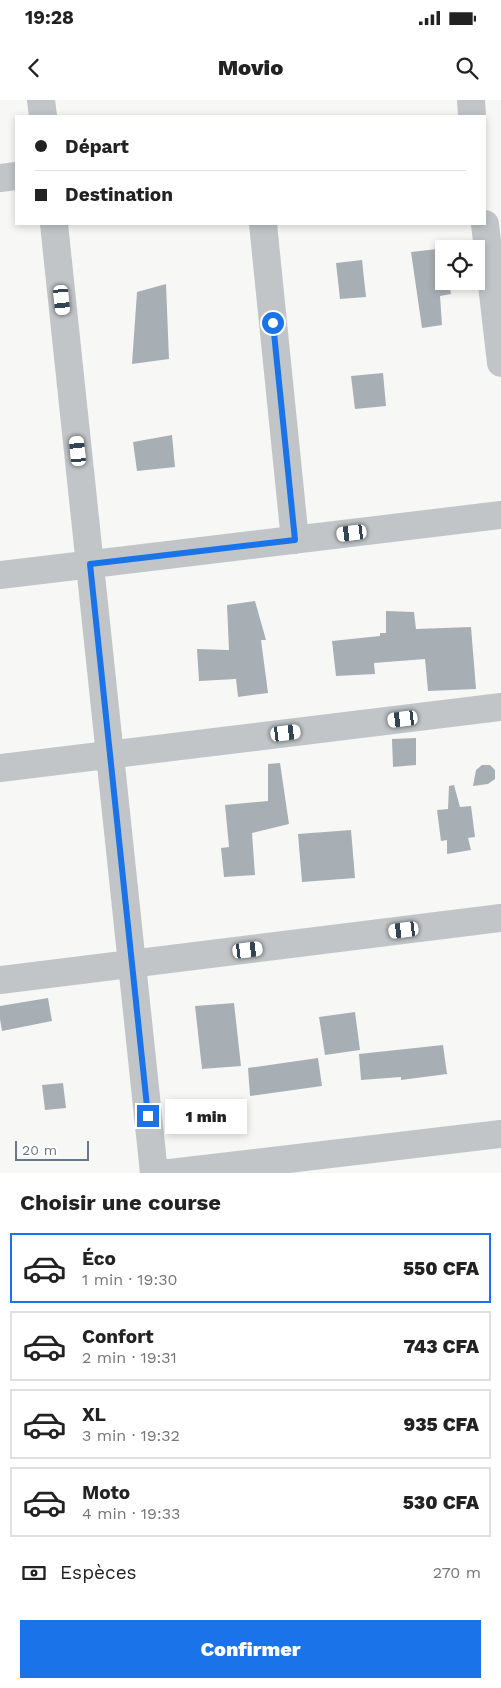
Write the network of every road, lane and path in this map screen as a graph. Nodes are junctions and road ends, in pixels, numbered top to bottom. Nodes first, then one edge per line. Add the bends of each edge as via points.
1 (41, 100) edge
2 (471, 100) edge
3 (43, 115) edge
4 (472, 115) edge
5 (15, 176) edge
6 (0, 178) edge
7 (54, 225) edge
8 (263, 225) edge
9 (490, 225) edge
10 (501, 363) edge
11 (501, 515) edge
12 (295, 540) junction
13 (90, 564) junction
14 (0, 575) edge
15 (501, 707) edge
16 (110, 754) junction
17 (0, 768) edge
18 (501, 918) edge
19 (132, 964) junction
20 (0, 980) edge
21 (501, 1134) edge
22 (154, 1173) edge
23 (170, 1173) edge

1 - 3 street
2 - 4 street
5 - 6 street
7 - 13 street
8 - 12 street
9 - 10 street
11 - 12 street
12 - 13 street
13 - 14 street
13 - 16 street
15 - 16 street
16 - 17 street
16 - 19 street
18 - 19 street
19 - 20 street
19 - 22 street
21 - 23 street

